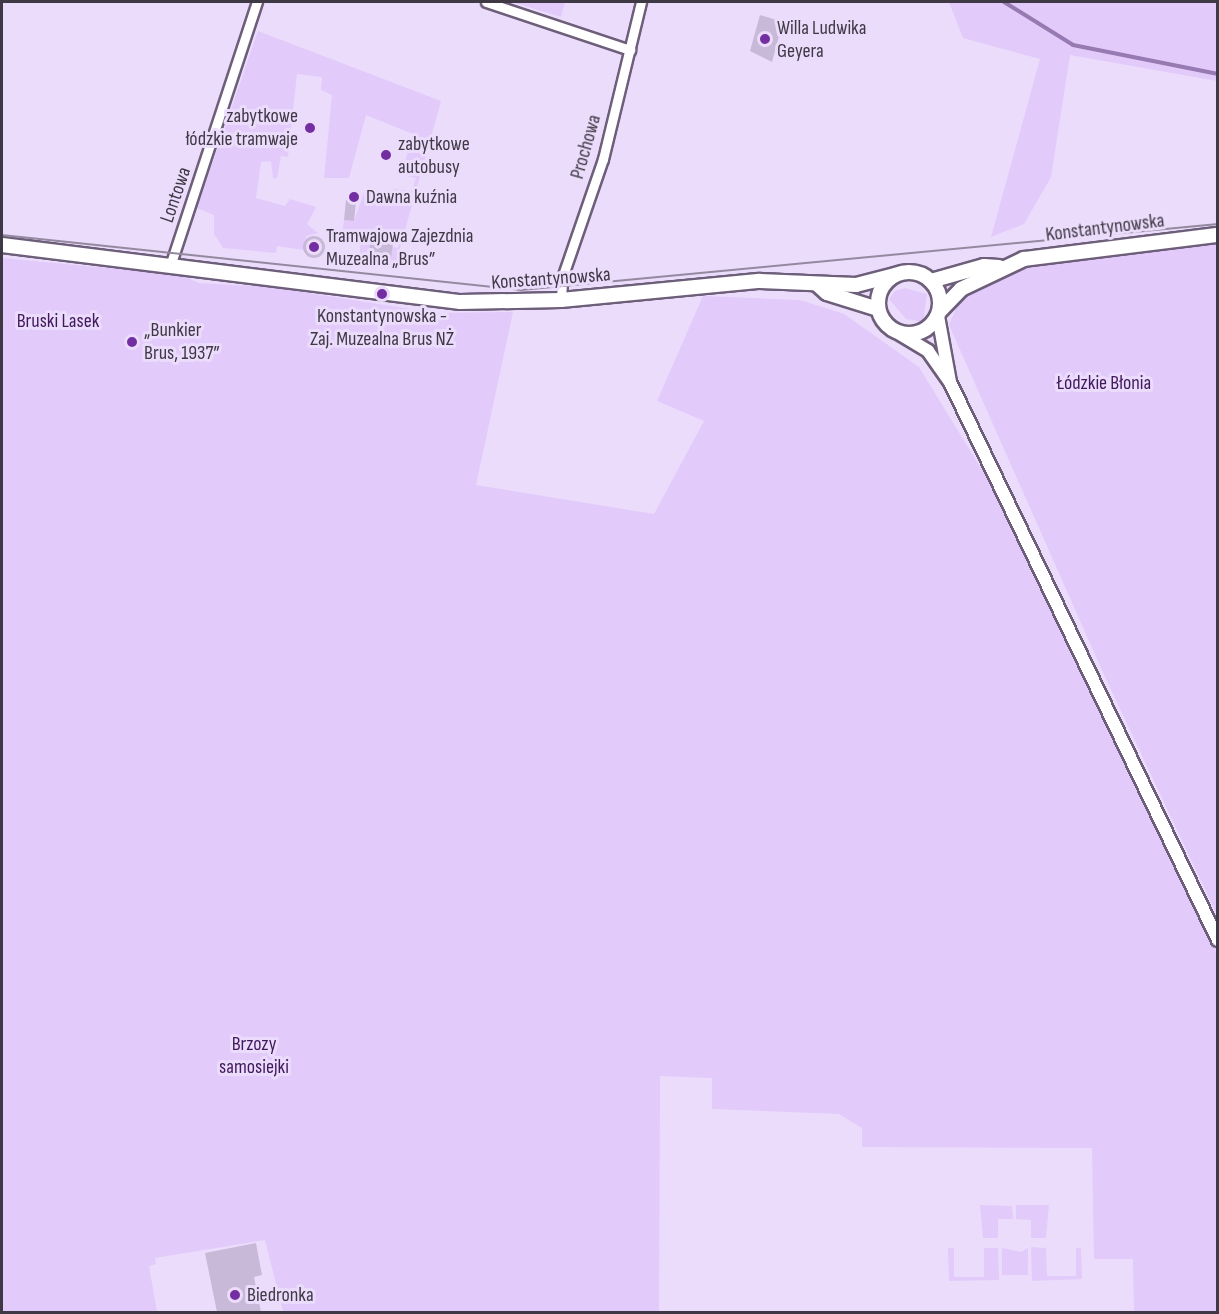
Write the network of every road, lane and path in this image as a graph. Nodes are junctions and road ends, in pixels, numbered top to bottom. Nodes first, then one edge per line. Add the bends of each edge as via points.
1 (257, 2) edge
2 (486, 2) edge
3 (641, 2) edge
4 (630, 51) junction
5 (1218, 236) edge
6 (2, 245) edge
7 (171, 264) junction
8 (999, 267) junction
9 (896, 275) junction
10 (931, 281) junction
11 (818, 285) junction
12 (561, 300) junction
13 (878, 309) junction
14 (939, 313) junction
15 (900, 334) junction
16 (950, 382) junction
17 (1218, 940) edge

1 - 7 street, Lontowa
2 - 4 street
3 - 4 street, Prochowa
4 - 12 street, Prochowa via 603,159 562,278
5 - 8 main road, Konstantynowska via 1059,252
6 - 7 main road, Konstantynowska
7 - 12 main road, Konstantynowska via 437,301
8 - 10 main road, Konstantynowska via 984,266
8 - 14 main road, Konstantynowska via 955,293
9 - 10 main road via 917,273
9 - 11 main road, Konstantynowska via 866,284
9 - 13 main road via 880,290
10 - 14 main road via 939,295
11 - 12 main road, Konstantynowska via 741,282
11 - 13 main road, Konstantynowska via 827,293
13 - 15 main road via 888,327
14 - 15 main road via 924,331
14 - 16 street
15 - 16 street via 928,351
16 - 17 street

